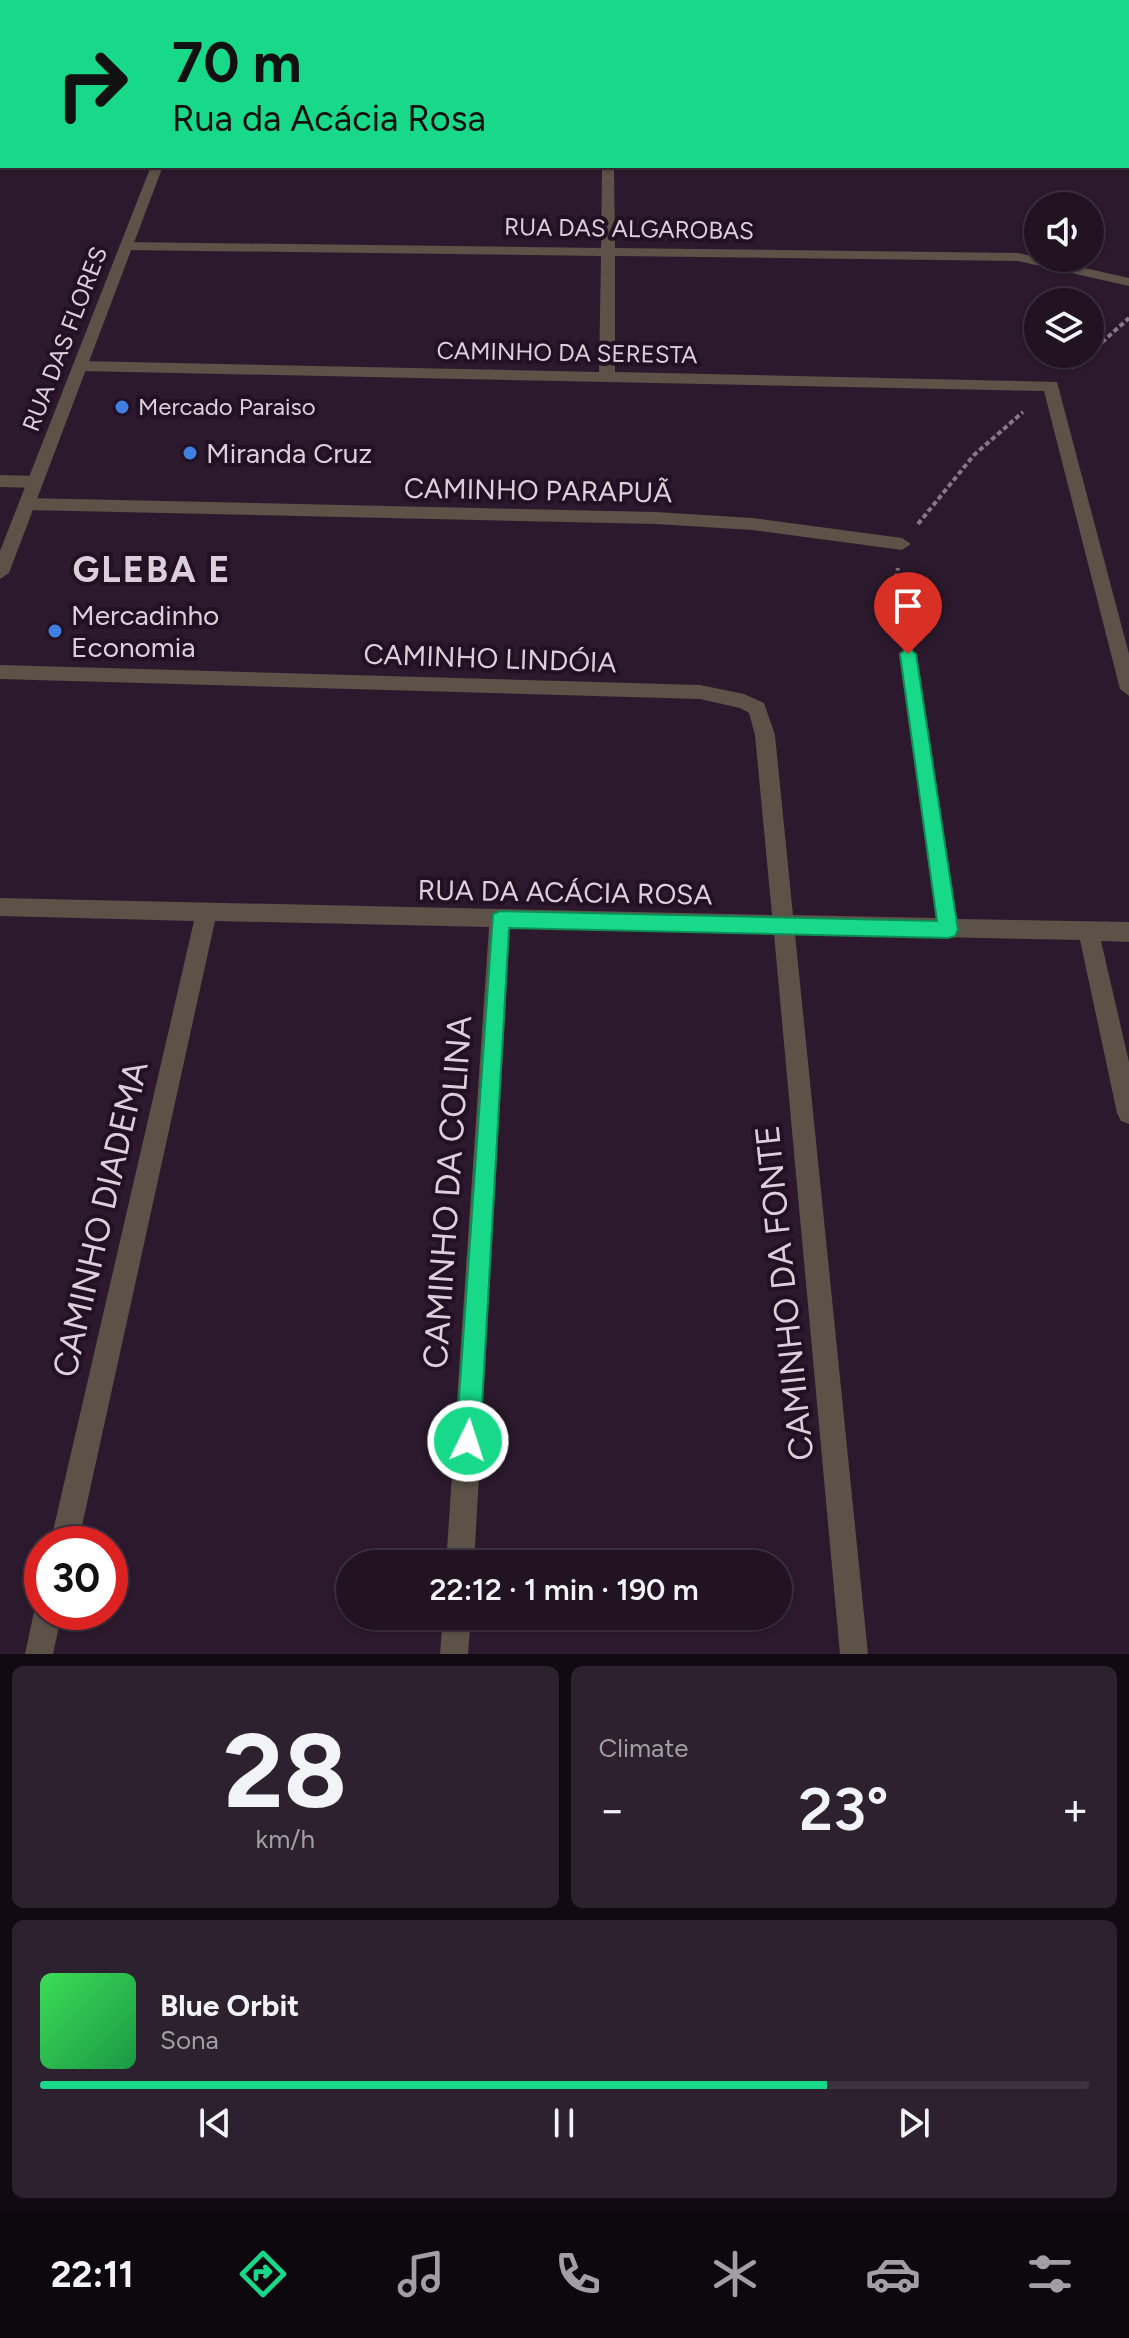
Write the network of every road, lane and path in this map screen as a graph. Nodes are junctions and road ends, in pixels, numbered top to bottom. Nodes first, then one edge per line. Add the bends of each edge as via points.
1 (156, 168) edge
2 (608, 168) edge
3 (126, 246) junction
4 (608, 250) junction
5 (1129, 282) edge
6 (1129, 318) edge
7 (1104, 340) edge
8 (80, 366) junction
9 (1072, 368) edge
10 (607, 377) junction
11 (1052, 386) junction
12 (0, 481) edge
13 (35, 482) junction
14 (26, 504) junction
15 (902, 544) junction
16 (0, 573) edge
17 (908, 654) joint
18 (0, 672) edge
19 (1129, 689) edge
20 (0, 907) edge
21 (207, 910) junction
22 (500, 920) junction
23 (781, 925) junction
24 (948, 930) junction
25 (1129, 932) edge
26 (1089, 933) junction
27 (1129, 1113) edge
28 (68, 1526) edge
29 (461, 1550) edge
30 (44, 1630) edge
31 (456, 1630) edge
32 (39, 1654) edge
33 (454, 1654) edge
34 (854, 1654) edge

1 - 3 street, RUA DAS FLORES
2 - 4 street
3 - 4 street, RUA DAS ALGAROBAS
3 - 8 street, RUA DAS FLORES
4 - 5 street, RUA DAS ALGAROBAS via 1018,257
4 - 10 street
6 - 7 path
8 - 10 street, CAMINHO DA SERESTA
8 - 13 street, RUA DAS FLORES
9 - 11 path
10 - 11 street, CAMINHO DA SERESTA
11 - 15 path via 974,455
11 - 19 street
12 - 13 street
13 - 14 street, RUA DAS FLORES
14 - 15 street, CAMINHO PARAPUÃ via 656,518 794,528
14 - 16 street, RUA DAS FLORES
15 - 17 path via 889,616
17 - 24 street
18 - 23 street, CAMINHO LINDÓIA via 700,692 744,701 757,708 765,735
20 - 21 street, RUA DA ACÁCIA ROSA
21 - 22 street, RUA DA ACÁCIA ROSA
21 - 28 street, CAMINHO DIADEMA
22 - 23 street, RUA DA ACÁCIA ROSA
22 - 29 street, CAMINHO DA COLINA
23 - 24 street, RUA DA ACÁCIA ROSA
23 - 34 street, CAMINHO DA FONTE
24 - 26 street, RUA DA ACÁCIA ROSA
25 - 26 street, RUA DA ACÁCIA ROSA
26 - 27 street
30 - 32 street
31 - 33 street

